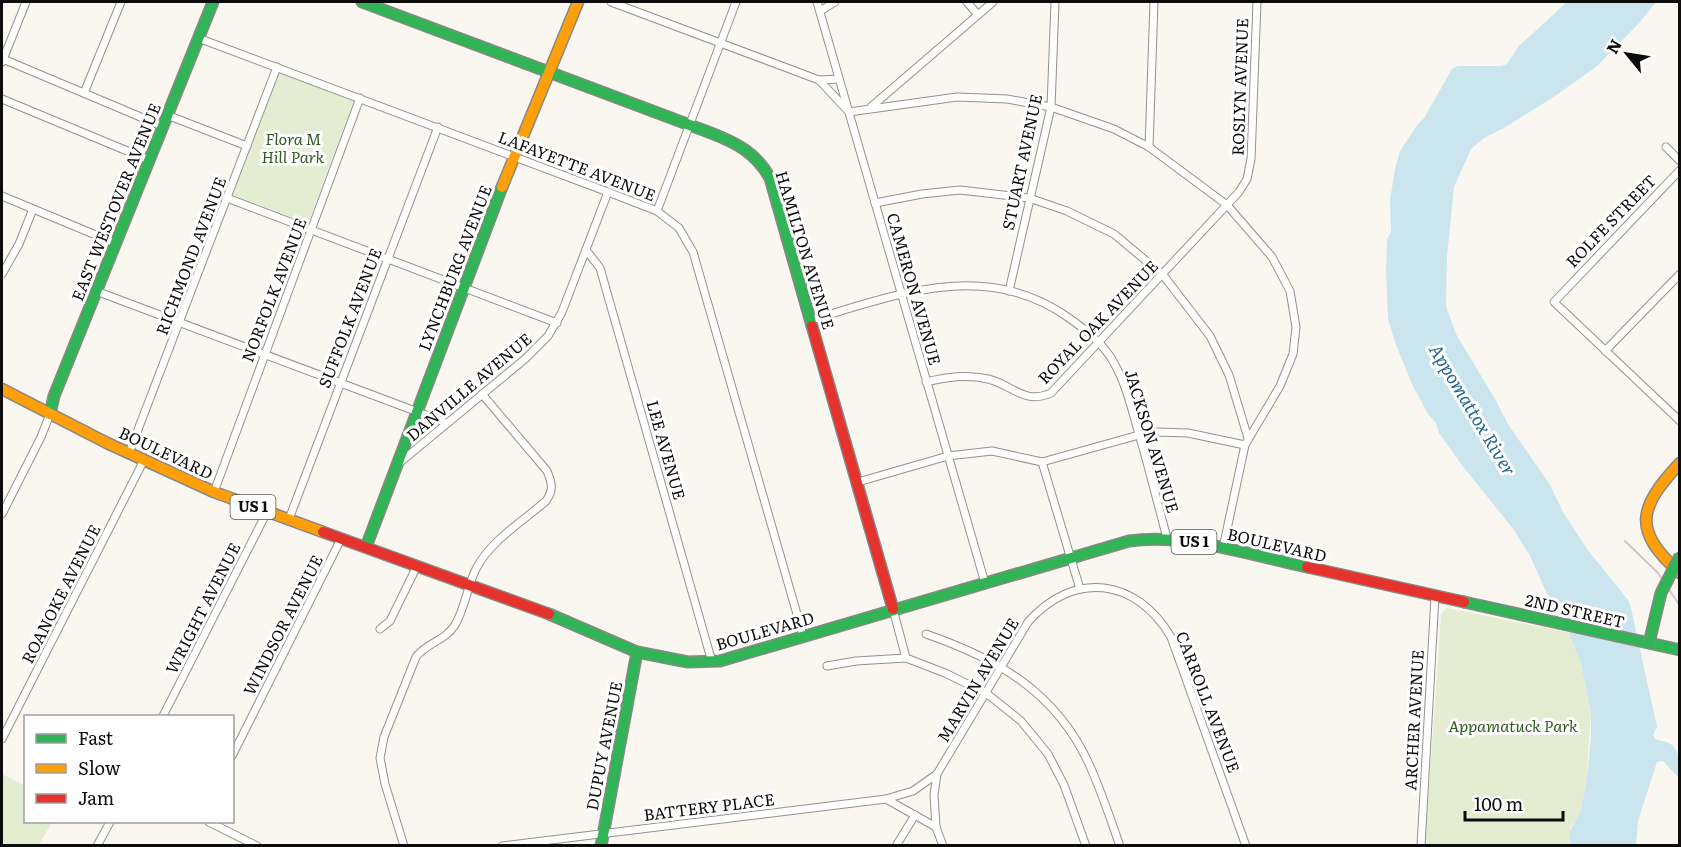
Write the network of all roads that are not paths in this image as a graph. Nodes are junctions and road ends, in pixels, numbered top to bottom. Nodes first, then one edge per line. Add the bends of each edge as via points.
1 (26, 2) edge
2 (121, 2) edge
3 (213, 2) edge
4 (362, 2) edge
5 (578, 2) edge
6 (611, 2) edge
7 (736, 2) edge
8 (817, 2) edge
9 (835, 2) edge
10 (967, 2) edge
11 (993, 2) edge
12 (1055, 2) edge
13 (1154, 2) edge
14 (1257, 2) edge
15 (820, 11) junction
16 (978, 15) junction
17 (198, 38) junction
18 (721, 42) junction
19 (2, 60) edge
20 (277, 67) junction
21 (548, 71) junction
22 (839, 79) junction
23 (819, 80) junction
24 (84, 93) junction
25 (360, 98) junction
26 (2, 99) edge
27 (871, 107) junction
28 (1051, 107) junction
29 (849, 112) junction
30 (167, 115) junction
31 (690, 125) junction
32 (162, 126) junction
33 (438, 127) junction
34 (247, 146) junction
35 (1149, 147) junction
36 (1666, 147) dead end
37 (514, 155) junction
38 (148, 160) junction
39 (1680, 161) edge
40 (1680, 170) edge
41 (1249, 173) joint
42 (608, 192) junction
43 (2, 196) edge
44 (227, 198) junction
45 (1029, 198) junction
46 (875, 203) junction
47 (1227, 205) junction
48 (33, 209) junction
49 (657, 211) junction
50 (311, 230) junction
51 (116, 243) junction
52 (586, 250) junction
53 (387, 259) junction
54 (2, 274) edge
55 (1163, 274) junction
56 (1680, 274) edge
57 (464, 288) junction
58 (96, 291) junction
59 (1009, 291) junction
60 (901, 294) junction
61 (811, 320) junction
62 (180, 323) junction
63 (557, 323) junction
64 (1100, 343) junction
65 (1605, 351) junction
66 (264, 355) junction
67 (926, 382) junction
68 (340, 383) junction
69 (2, 389) edge
70 (482, 394) junction
71 (417, 412) junction
72 (50, 414) junction
73 (1680, 421) edge
74 (447, 423) junction
75 (1139, 435) junction
76 (1246, 441) junction
77 (129, 453) junction
78 (948, 456) junction
79 (144, 460) junction
80 (1042, 462) junction
81 (1678, 465) edge
82 (396, 466) junction
83 (858, 482) junction
84 (214, 492) junction
85 (267, 512) junction
86 (2, 514) edge
87 (289, 519) junction
88 (342, 538) junction
89 (1167, 538) junction
90 (366, 548) junction
91 (1223, 548) junction
92 (1680, 556) edge
93 (1070, 557) junction
94 (417, 566) junction
95 (1680, 573) edge
96 (985, 583) junction
97 (470, 585) junction
98 (1080, 589) junction
99 (1435, 596) junction
100 (1463, 602) joint
101 (893, 609) junction
102 (380, 629) dead end
103 (926, 634) dead end
104 (803, 635) junction
105 (1649, 643) junction
106 (1680, 650) edge
107 (638, 652) junction
108 (906, 658) junction
109 (712, 662) junction
110 (827, 666) dead end
111 (1002, 666) junction
112 (986, 693) junction
113 (164, 715) edge
114 (2, 739) edge
115 (234, 752) edge
116 (937, 774) junction
117 (886, 799) junction
118 (915, 815) junction
119 (109, 823) edge
120 (211, 823) edge
121 (936, 827) junction
122 (603, 833) junction
123 (248, 843) edge
124 (97, 846) edge
125 (257, 846) edge
126 (404, 846) edge
127 (502, 846) edge
128 (601, 846) edge
129 (896, 846) edge
130 (943, 846) edge
131 (1086, 846) edge
132 (1120, 846) edge
133 (1246, 846) edge
134 (1421, 846) edge

1 - 19 street
2 - 24 street
3 - 17 main road, EAST WESTOVER AVENUE
4 - 21 main road, HAMILTON AVENUE
5 - 21 main road, LYNCHBURG AVENUE
6 - 18 street
7 - 18 street
8 - 15 street, CAMERON AVENUE
9 - 15 street
10 - 16 street
11 - 16 street
12 - 28 street, STUART AVENUE
13 - 35 street
14 - 41 street, ROSLYN AVENUE
15 - 22 street, CAMERON AVENUE
16 - 27 street
17 - 20 street, LAFAYETTE AVENUE
17 - 30 main road, EAST WESTOVER AVENUE
18 - 23 street
18 - 31 street
19 - 24 street
20 - 25 street, LAFAYETTE AVENUE
20 - 34 street, RICHMOND AVENUE
21 - 31 main road, HAMILTON AVENUE
21 - 37 main road, LYNCHBURG AVENUE
22 - 23 street
22 - 29 street, CAMERON AVENUE
23 - 29 street
24 - 32 street
25 - 33 street, LAFAYETTE AVENUE
25 - 50 street, NORFOLK AVENUE
26 - 38 street
27 - 28 street via 957,97 1007,99
27 - 29 street
28 - 35 street via 1114,129
28 - 45 street, STUART AVENUE
29 - 46 street, CAMERON AVENUE
30 - 32 main road, EAST WESTOVER AVENUE
30 - 34 street
31 - 49 street
31 - 61 main road, HAMILTON AVENUE via 742,146 765,168
32 - 38 main road, EAST WESTOVER AVENUE
33 - 37 street, LAFAYETTE AVENUE
33 - 53 street, SUFFOLK AVENUE
34 - 44 street, RICHMOND AVENUE
35 - 47 street
36 - 39 street
37 - 42 street, LAFAYETTE AVENUE
37 - 57 main road, LYNCHBURG AVENUE
38 - 51 main road, EAST WESTOVER AVENUE
40 - 65 street, ROLFE STREET via 1555,299 1555,304
41 - 47 street, ROYAL OAK AVENUE
42 - 49 street, LAFAYETTE AVENUE
42 - 52 street, DANVILLE AVENUE
43 - 48 street
44 - 50 street
44 - 62 street, RICHMOND AVENUE
45 - 46 street via 960,190
45 - 55 street via 1068,211 1114,234
45 - 59 street, STUART AVENUE
46 - 60 street, CAMERON AVENUE
47 - 55 street, ROYAL OAK AVENUE
47 - 76 street via 1272,257 1290,291 1296,327 1293,354 1280,386
48 - 51 street
48 - 54 street
49 - 104 street, LAFAYETTE AVENUE via 679,228 693,252
50 - 53 street
50 - 66 street, NORFOLK AVENUE
51 - 58 main road, EAST WESTOVER AVENUE
52 - 63 street, DANVILLE AVENUE
52 - 109 street, LEE AVENUE via 600,268
53 - 57 street
53 - 68 street, SUFFOLK AVENUE
55 - 64 street, ROYAL OAK AVENUE
55 - 76 street via 1210,336 1229,375
56 - 65 street
57 - 63 street
57 - 71 main road, LYNCHBURG AVENUE
58 - 62 street
58 - 72 main road, EAST WESTOVER AVENUE
59 - 60 street, JACKSON AVENUE via 965,285
59 - 64 street, JACKSON AVENUE via 1045,303
60 - 61 street, JACKSON AVENUE
60 - 67 street, CAMERON AVENUE
61 - 83 main road, HAMILTON AVENUE
62 - 66 street
62 - 77 street, RICHMOND AVENUE
63 - 70 street, DANVILLE AVENUE via 540,346
64 - 67 street, ROYAL OAK AVENUE via 1057,388 1042,396 1029,397 972,376
64 - 75 street, JACKSON AVENUE via 1120,375
65 - 73 street
66 - 68 street
66 - 84 street, NORFOLK AVENUE
67 - 78 street, CAMERON AVENUE
68 - 71 street
68 - 87 street, SUFFOLK AVENUE
69 - 72 main road, BOULEVARD / US 1
70 - 74 street, DANVILLE AVENUE
70 - 97 street via 544,467 552,484 546,501 489,551 476,568
71 - 74 street
71 - 82 main road, LYNCHBURG AVENUE
72 - 77 main road, BOULEVARD / US 1
72 - 86 street
74 - 82 street, DANVILLE AVENUE
75 - 76 street via 1178,432
75 - 80 street
75 - 89 street, JACKSON AVENUE
76 - 91 street
77 - 79 main road, BOULEVARD / US 1
78 - 80 street via 992,451
78 - 83 street
78 - 96 street, CAMERON AVENUE
79 - 84 main road, BOULEVARD / US 1
79 - 114 street, ROANOKE AVENUE
80 - 93 street
81 - 95 main road via 1651,499 1646,525 1654,550
82 - 90 main road, LYNCHBURG AVENUE
83 - 101 main road, HAMILTON AVENUE
84 - 85 main road, BOULEVARD / US 1
85 - 87 main road, BOULEVARD / US 1
85 - 113 street, WRIGHT AVENUE
87 - 88 main road, BOULEVARD / US 1
88 - 90 main road, BOULEVARD / US 1
88 - 115 street, WINDSOR AVENUE
89 - 91 main road, BOULEVARD / US 1
89 - 93 main road, BOULEVARD / US 1 via 1134,540
90 - 94 main road, BOULEVARD / US 1
91 - 99 main road, BOULEVARD / US 1
92 - 105 main road, bridge via 1661,593
93 - 96 main road, BOULEVARD / US 1
93 - 98 street
94 - 97 main road, BOULEVARD / US 1
94 - 102 street via 390,621
96 - 101 main road, BOULEVARD / US 1
97 - 107 main road, BOULEVARD / US 1
97 - 126 street via 450,632 416,657 383,740 383,774
98 - 111 street, MARVIN AVENUE via 1059,597 1036,613
98 - 133 street, CARROLL AVENUE via 1099,588 1125,594 1144,604 1163,623
99 - 100 main road, BOULEVARD / US 1
99 - 134 street, ARCHER AVENUE
100 - 105 main road, 2ND STREET / US 1
101 - 104 main road, BOULEVARD / US 1
101 - 108 street, HAMILTON AVENUE
103 - 111 street
104 - 109 main road, BOULEVARD / US 1
105 - 106 main road, 2ND STREET / US 1
107 - 109 main road, BOULEVARD / US 1 via 672,660
107 - 122 main road, DUPUY AVENUE
108 - 110 street
108 - 112 street
111 - 112 street, MARVIN AVENUE
111 - 132 street via 1040,694 1078,741
112 - 116 street, MARVIN AVENUE
112 - 131 street via 1021,721 1048,754
116 - 117 street, MARVIN AVENUE via 912,791
116 - 121 street, MARVIN AVENUE
117 - 118 street
117 - 122 street, BATTERY PLACE
118 - 121 street
118 - 129 street
119 - 124 street
120 - 123 street
121 - 130 street, MARVIN AVENUE
122 - 127 street, BATTERY PLACE
122 - 128 main road, DUPUY AVENUE
123 - 125 street

